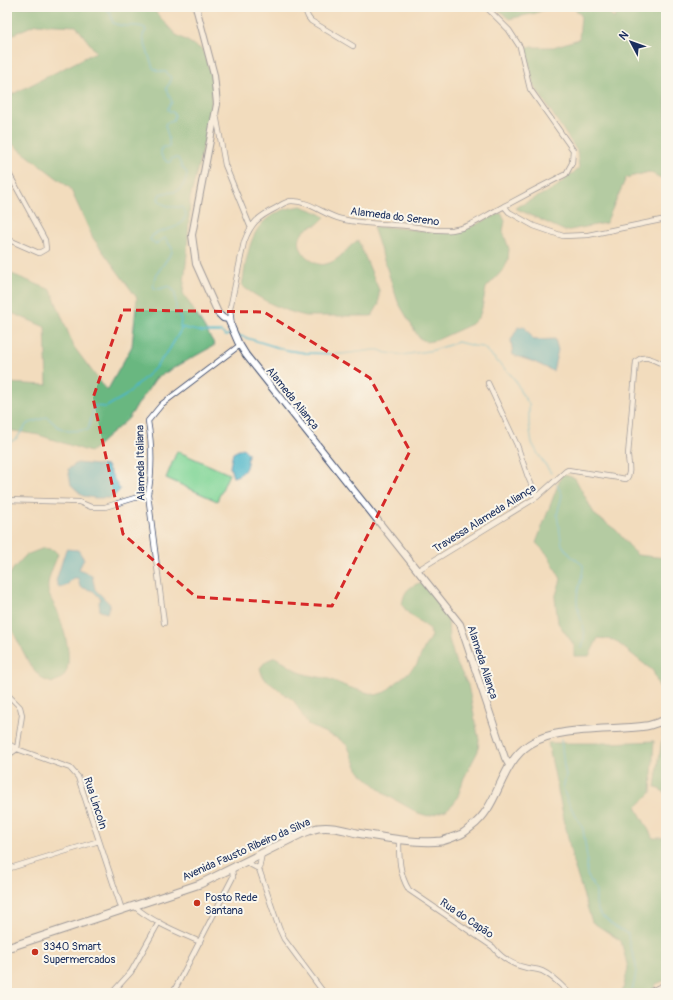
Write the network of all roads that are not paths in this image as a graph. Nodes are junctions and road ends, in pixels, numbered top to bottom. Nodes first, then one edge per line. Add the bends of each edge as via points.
1 (196, 7) edge
2 (304, 7) edge
3 (486, 7) edge
4 (353, 46) dead end
5 (216, 112) junction
6 (7, 170) edge
7 (504, 206) junction
8 (666, 219) edge
9 (250, 226) junction
10 (7, 239) edge
11 (233, 331) junction
12 (239, 344) junction
13 (666, 365) edge
14 (488, 383) dead end
15 (148, 494) junction
16 (537, 497) junction
17 (7, 500) edge
18 (418, 570) junction
19 (164, 623) dead end
20 (7, 694) edge
21 (666, 720) edge
22 (7, 743) edge
23 (17, 749) junction
24 (7, 756) edge
25 (510, 765) junction
26 (399, 839) junction
27 (99, 842) junction
28 (262, 854) junction
29 (246, 862) junction
30 (7, 869) edge
31 (232, 869) junction
32 (259, 869) junction
33 (134, 906) junction
34 (122, 910) junction
35 (159, 922) junction
36 (200, 942) junction
37 (7, 948) edge
38 (666, 984) edge
39 (7, 990) edge
40 (13, 993) edge
41 (112, 993) edge
42 (173, 993) edge
43 (324, 993) edge
44 (569, 993) edge
45 (647, 993) edge

1 - 5 street, Alameda Aliança via 214,75
2 - 4 street via 311,21
3 - 7 street, Alameda do Sereno via 509,30 520,46 530,89 573,150 572,163 566,174
5 - 9 street via 225,165
5 - 11 street, Alameda Aliança via 192,235 196,264 218,312 228,319
6 - 10 street via 45,240 46,248 39,253
7 - 8 street via 509,212 534,226 563,236 588,235
7 - 9 street, Alameda do Sereno via 474,224 441,231 340,219 302,202 293,201 266,212
9 - 11 street, Alameda do Sereno via 244,242 230,309
11 - 12 street, Alameda Aliança
12 - 15 street, Alameda Italiana via 162,404 148,421 152,443 152,476
12 - 18 street, Alameda Aliança
13 - 16 street, Travessa Alameda Aliança via 645,357 636,362 628,477 626,479 568,470
14 - 16 street via 517,445
15 - 17 street via 105,508 91,507 79,502
15 - 19 street, Alameda Italiana
16 - 18 street, Travessa Alameda Aliança
18 - 25 street, Alameda Aliança via 460,624 505,758
20 - 23 street via 20,707 22,715
21 - 25 main road, Avenida Fausto Ribeiro da Silva via 646,726 547,736 522,750
22 - 23 street, Rua Lincoln
23 - 24 street
23 - 27 street, Rua Lincoln via 75,772
25 - 26 main road, Avenida Fausto Ribeiro da Silva via 494,800 478,822 461,835 442,841
26 - 28 main road, Avenida Fausto Ribeiro da Silva via 336,828 318,828
26 - 44 street, Rua do Capão via 403,880 409,890 493,947 510,963 550,975
27 - 30 street
27 - 34 street, Rua Lincoln
28 - 29 main road, Avenida Fausto Ribeiro da Silva
28 - 32 street
29 - 31 main road, Avenida Fausto Ribeiro da Silva
29 - 32 street
31 - 33 main road, Avenida Fausto Ribeiro da Silva via 200,884
31 - 36 street via 233,877
32 - 43 street via 284,939
33 - 34 main road, Avenida Fausto Ribeiro da Silva
33 - 35 street
34 - 37 main road, Avenida Fausto Ribeiro da Silva
35 - 36 street
35 - 41 street via 131,972
36 - 42 street
38 - 45 street
39 - 40 street

